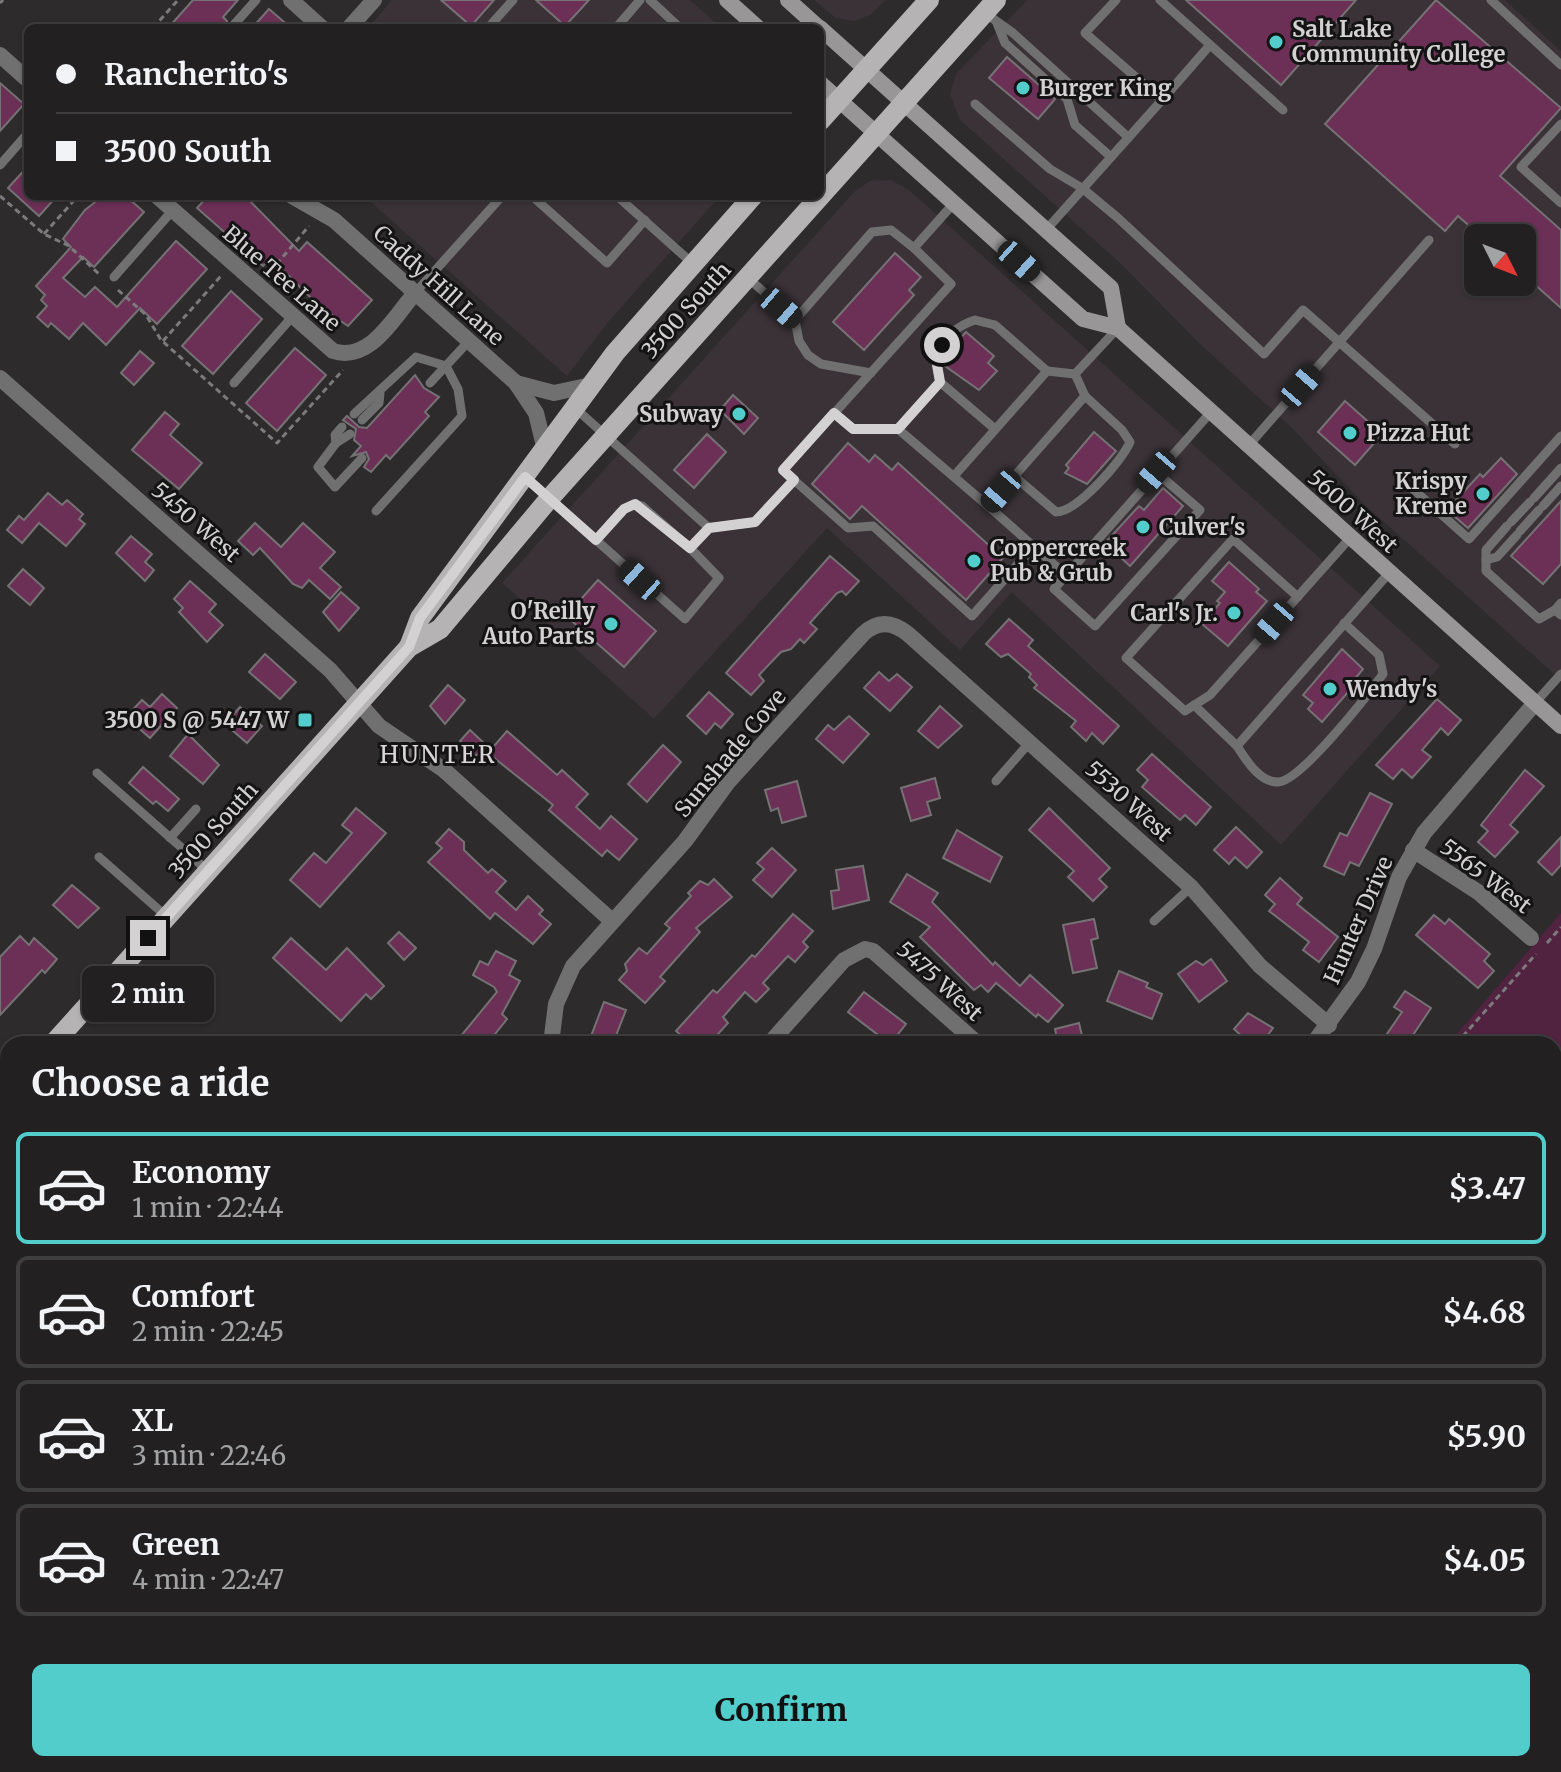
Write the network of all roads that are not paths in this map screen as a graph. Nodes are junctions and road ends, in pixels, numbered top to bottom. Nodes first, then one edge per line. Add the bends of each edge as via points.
1 (256, 0) edge
2 (291, 0) edge
3 (374, 0) edge
4 (513, 0) edge
5 (640, 0) edge
6 (650, 0) edge
7 (727, 0) edge
8 (788, 0) edge
9 (929, 0) edge
10 (1116, 0) edge
11 (1160, 0) edge
12 (1491, 0) edge
13 (993, 12) edge
14 (235, 24) edge
15 (318, 24) edge
16 (353, 24) edge
17 (492, 24) edge
18 (619, 24) edge
19 (676, 24) edge
20 (754, 24) edge
21 (815, 24) edge
22 (824, 32) edge
23 (1210, 45) junction
24 (0, 55) edge
25 (1561, 65) edge
26 (866, 70) junction
27 (24, 76) edge
28 (824, 87) edge
29 (839, 100) junction
30 (1162, 100) junction
31 (903, 103) junction
32 (975, 104) dead end
33 (1283, 110) dead end
34 (824, 117) edge
35 (1561, 124) edge
36 (877, 133) junction
37 (1128, 137) junction
38 (24, 138) edge
39 (1111, 157) junction
40 (0, 165) edge
41 (1082, 188) junction
42 (824, 193) edge
43 (162, 200) edge
44 (299, 200) edge
45 (498, 200) edge
46 (536, 200) edge
47 (622, 200) edge
48 (749, 200) edge
49 (817, 200) edge
50 (954, 203) junction
51 (1561, 203) edge
52 (173, 210) junction
53 (645, 220) junction
54 (1046, 230) junction
55 (1429, 240) dead end
56 (914, 248) junction
57 (692, 263) junction
58 (748, 278) junction
59 (112, 280) road end
60 (415, 293) junction
61 (292, 317) junction
62 (795, 320) junction
63 (1118, 328) junction
64 (469, 341) junction
65 (1340, 341) junction
66 (446, 366) junction
67 (1047, 371) junction
68 (871, 373) junction
69 (1075, 374) junction
70 (0, 378) edge
71 (940, 382) junction
72 (234, 383) dead end
73 (430, 383) dead end
74 (516, 383) junction
75 (591, 385) junction
76 (1085, 396) junction
77 (575, 408) junction
78 (1211, 412) junction
79 (834, 413) junction
80 (358, 417) dead end
81 (898, 429) junction
82 (995, 429) junction
83 (346, 431) dead end
84 (606, 436) junction
85 (1561, 436) edge
86 (1455, 444) dead end
87 (1248, 446) junction
88 (545, 450) junction
89 (362, 458) dead end
90 (1561, 468) edge
91 (1156, 472) junction
92 (954, 476) junction
93 (1014, 476) junction
94 (525, 477) junction
95 (794, 480) junction
96 (1561, 486) edge
97 (1414, 490) dead end
98 (549, 499) junction
99 (988, 506) junction
100 (376, 511) dead end
101 (709, 528) junction
102 (1350, 538) junction
103 (596, 540) junction
104 (1034, 546) junction
105 (690, 548) junction
106 (1486, 560) junction
107 (1389, 573) junction
108 (1066, 575) junction
109 (1298, 597) junction
110 (1559, 609) edge
111 (1344, 623) junction
112 (888, 624) joint
113 (409, 647) junction
114 (1561, 674) edge
115 (359, 702) junction
116 (1535, 703) junction
117 (1194, 705) junction
118 (1561, 726) edge
119 (1030, 742) junction
120 (1237, 746) junction
121 (97, 773) dead end
122 (996, 781) dead end
123 (196, 809) dead end
124 (170, 838) junction
125 (1413, 850) junction
126 (99, 857) dead end
127 (208, 871) junction
128 (1191, 887) junction
129 (167, 917) junction
130 (612, 921) junction
131 (1154, 921) dead end
132 (1531, 938) dead end
133 (1329, 1025) junction
134 (60, 1036) edge
135 (551, 1036) edge
136 (776, 1036) edge
137 (969, 1036) edge
138 (1320, 1036) edge

1 - 14 lane
2 - 15 street
3 - 16 street
4 - 17 lane
5 - 18 lane
6 - 19 lane
7 - 20 main road
8 - 21 main road
9 - 26 main road
10 - 30 lane via 1085,33
11 - 23 lane
12 - 25 lane
13 - 31 main road, 3500 South
13 - 37 lane
13 - 39 lane via 1005,43 1067,99 1075,125
22 - 26 main road
23 - 30 lane
23 - 33 lane
24 - 27 street
26 - 29 main road
26 - 31 main road
28 - 29 main road, 5600 West
29 - 34 main road
29 - 36 main road, 5600 West
30 - 37 lane
31 - 36 main road, 3500 South
31 - 54 main road
32 - 41 lane via 1050,169
35 - 51 lane via 1521,167
36 - 42 main road, 3500 South
36 - 50 main road, 5600 West
37 - 39 lane
38 - 40 lane
39 - 41 lane
41 - 54 lane
41 - 65 lane via 1264,354 1303,310
43 - 52 street, Blue Tee Lane
44 - 60 street, Caddy Hill Lane via 334,220
45 - 60 lane
46 - 53 lane via 607,263
47 - 53 lane
48 - 57 main road, 3500 South
49 - 58 main road, 3500 South
50 - 56 lane
50 - 63 main road, 5600 West via 1083,319
52 - 59 lane
52 - 61 street, Blue Tee Lane
53 - 57 lane
54 - 63 main road via 1111,288
55 - 65 lane
56 - 62 lane via 891,230 872,232
56 - 68 lane via 951,284
57 - 75 main road, 3500 South
58 - 62 lane
58 - 84 main road, 3500 South
60 - 61 street, Blue Tee Lane via 372,344 352,354 328,348
60 - 64 street, Caddy Hill Lane
61 - 72 lane
62 - 68 lane via 808,355 821,364
63 - 69 lane
63 - 78 main road, 5600 West
64 - 66 lane
64 - 74 street, Caddy Hill Lane
65 - 86 lane
65 - 87 lane
66 - 73 lane
66 - 80 lane via 416,357 407,361 380,393 379,403
66 - 100 lane via 458,389 462,416
67 - 69 lane
67 - 71 lane via 995,325 975,320 958,328 939,350
67 - 82 lane
68 - 79 lane
69 - 76 lane
70 - 115 street, 5450 West via 330,670
71 - 81 lane
71 - 82 lane
74 - 75 street, Caddy Hill Lane via 554,393
74 - 88 street, Caddy Hill Lane via 536,413
75 - 77 main road, 3500 South
76 - 93 lane
76 - 93 lane via 1130,442 1081,501 1069,511 1056,512
77 - 84 lane
77 - 88 main road, 3500 South
78 - 87 main road, 5600 West
78 - 91 lane
79 - 81 lane via 853,429
79 - 95 lane via 783,470
81 - 92 lane
82 - 92 lane
83 - 89 lane via 335,435 336,443 318,467 335,487
84 - 98 main road, 3500 South
84 - 101 lane
85 - 97 lane via 1469,539
87 - 102 main road, 5600 West
88 - 94 main road, 3500 South
90 - 106 lane via 1486,550
91 - 108 lane
91 - 108 lane via 1200,510 1095,626 1054,589
92 - 99 lane
93 - 99 lane
94 - 98 lane
94 - 113 main road, 3500 South via 420,618
95 - 101 lane via 755,522
95 - 104 lane via 848,528 873,526 972,616
96 - 106 lane via 1497,557
98 - 103 lane
98 - 113 main road, 3500 South via 440,629
99 - 104 lane
101 - 105 lane
102 - 107 main road, 5600 West
102 - 109 lane
103 - 105 lane via 635,504
103 - 105 lane via 685,619 719,578
104 - 108 lane
106 - 110 lane via 1486,571 1529,614 1539,619
107 - 111 lane
107 - 116 main road, 5600 West
109 - 117 lane via 1210,695
109 - 117 lane via 1233,539 1126,658 1185,711
111 - 120 lane
111 - 120 lane via 1383,661 1383,674 1297,774 1274,783 1260,775
112 - 119 street, 5530 West via 908,634
112 - 130 street, Sunshade Cove via 863,634 728,782 694,830
113 - 115 main road, 3500 South
114 - 116 lane
115 - 127 main road, 3500 South
115 - 130 street, 5450 West via 379,726 453,777
116 - 118 main road, 5600 West
116 - 125 street, Hunter Drive via 1444,805
117 - 120 lane
119 - 122 lane
119 - 128 street, 5530 West
121 - 124 lane
123 - 124 lane
124 - 127 lane
125 - 132 street, 5565 West via 1478,892
125 - 133 street, Hunter Drive via 1368,964
126 - 129 lane
127 - 129 main road, 3500 South
128 - 131 lane
128 - 133 street, 5530 West via 1260,966
129 - 134 main road, 3500 South
130 - 135 street, Sunshade Cove via 563,984
133 - 138 street, Hunter Drive
136 - 137 street, 5475 West via 858,951 873,951

